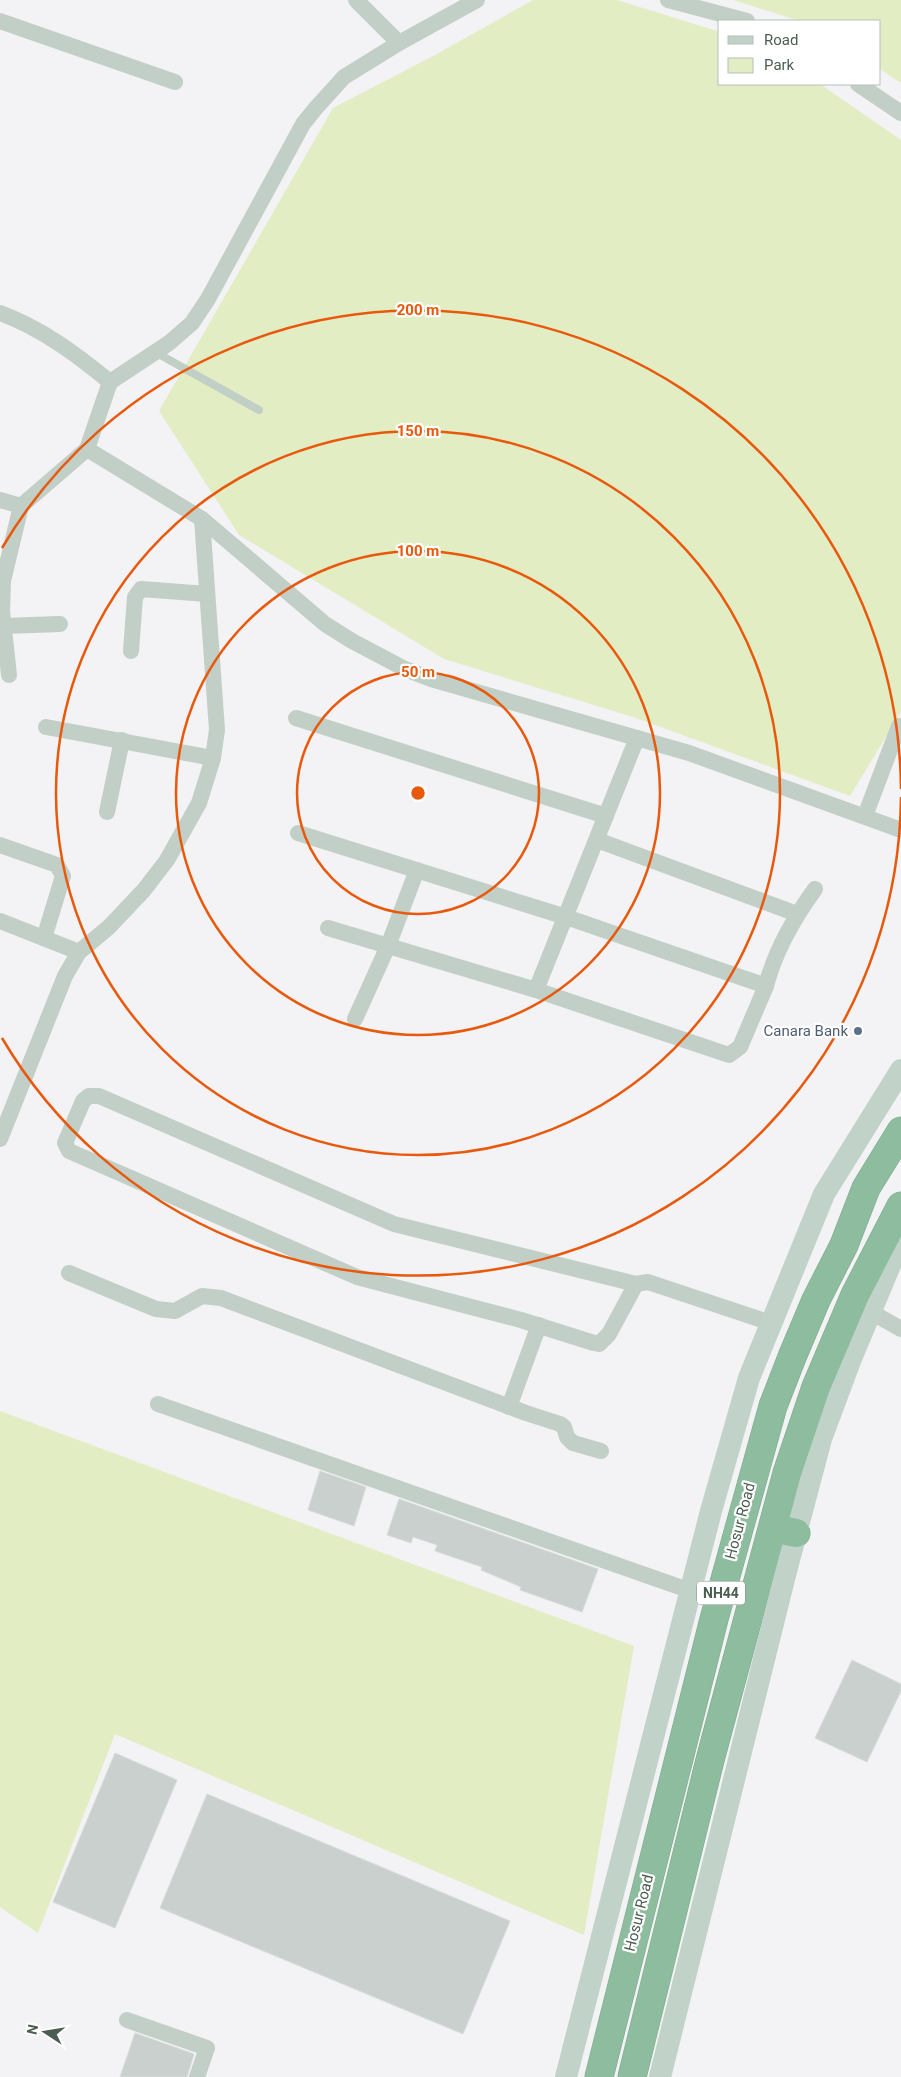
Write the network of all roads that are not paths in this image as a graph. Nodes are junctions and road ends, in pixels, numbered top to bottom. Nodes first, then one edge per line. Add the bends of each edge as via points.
1 (356, 0) edge
2 (478, 0) edge
3 (668, 0) edge
4 (743, 20) edge
5 (0, 21) edge
6 (399, 43) junction
7 (175, 82) dead end
8 (859, 85) edge
9 (901, 113) edge
10 (0, 314) edge
11 (155, 352) junction
12 (110, 382) junction
13 (259, 410) dead end
14 (87, 449) junction
15 (0, 500) edge
16 (21, 506) junction
17 (202, 519) junction
18 (207, 594) junction
19 (60, 624) dead end
20 (4, 626) junction
21 (131, 651) dead end
22 (9, 675) dead end
23 (296, 718) dead end
24 (899, 726) dead end
25 (46, 727) dead end
26 (637, 738) junction
27 (122, 740) junction
28 (213, 758) junction
29 (107, 812) dead end
30 (606, 816) junction
31 (865, 816) junction
32 (901, 830) edge
33 (298, 833) dead end
34 (596, 840) junction
35 (0, 845) edge
36 (417, 870) junction
37 (815, 889) dead end
38 (797, 914) junction
39 (566, 917) junction
40 (0, 921) edge
41 (328, 928) dead end
42 (44, 938) junction
43 (388, 946) junction
44 (79, 952) junction
45 (766, 986) junction
46 (536, 990) junction
47 (355, 1019) dead end
48 (901, 1070) edge
49 (901, 1131) edge
50 (0, 1139) edge
51 (901, 1206) edge
52 (901, 1246) edge
53 (69, 1273) dead end
54 (636, 1284) junction
55 (871, 1312) junction
56 (771, 1323) junction
57 (539, 1325) junction
58 (901, 1329) edge
59 (158, 1404) dead end
60 (509, 1407) junction
61 (601, 1451) dead end
62 (784, 1531) junction
63 (691, 1591) junction
64 (127, 2020) dead end
65 (197, 2077) edge
66 (566, 2077) edge
67 (599, 2077) edge
68 (632, 2077) edge
69 (660, 2077) edge

1 - 6 street
2 - 6 street
3 - 4 street
5 - 7 street
6 - 11 street via 344,77 315,108 303,124 208,299 192,323
8 - 9 street
10 - 12 street via 29,325 78,356
11 - 12 street
11 - 13 lane
12 - 14 street
14 - 16 street
14 - 17 street
15 - 16 street
16 - 20 street via 3,581
17 - 18 street
17 - 26 street via 325,624 405,669
18 - 21 street via 137,592
18 - 28 street via 217,730
19 - 20 street
20 - 22 street
23 - 30 street
24 - 31 street
25 - 27 street
26 - 30 street
26 - 31 street via 723,764
27 - 28 street
27 - 29 street
28 - 44 street via 198,802 167,860 144,890
30 - 34 street
31 - 32 street
33 - 36 street
34 - 38 street
34 - 39 street
35 - 42 street via 61,870 63,876
36 - 39 street
36 - 43 street
37 - 38 street
38 - 45 street
39 - 45 street
39 - 46 street
40 - 42 street
41 - 43 street
42 - 44 street
43 - 46 street
43 - 47 street
44 - 50 street via 65,976
45 - 46 street via 740,1047 729,1055
48 - 56 street via 824,1194
49 - 67 highway, Hosur Road / NH44 via 866,1188 773,1406 714,1619
51 - 62 highway, NH44 via 856,1295 816,1387 787,1473
52 - 55 street
53 - 60 street via 156,1309 175,1311 202,1296 221,1298
54 - 56 street via 648,1282
54 - 57 street via 609,1334 600,1344
54 - 57 street via 394,1224 99,1096 89,1096 83,1101 64,1143 69,1151 357,1277
55 - 58 street
55 - 62 street
56 - 63 street via 748,1378
57 - 60 street
59 - 63 street
60 - 61 street via 560,1424 573,1443
62 - 68 highway, NH44 via 710,1760
62 - 69 street
63 - 66 street
64 - 65 street via 207,2048

